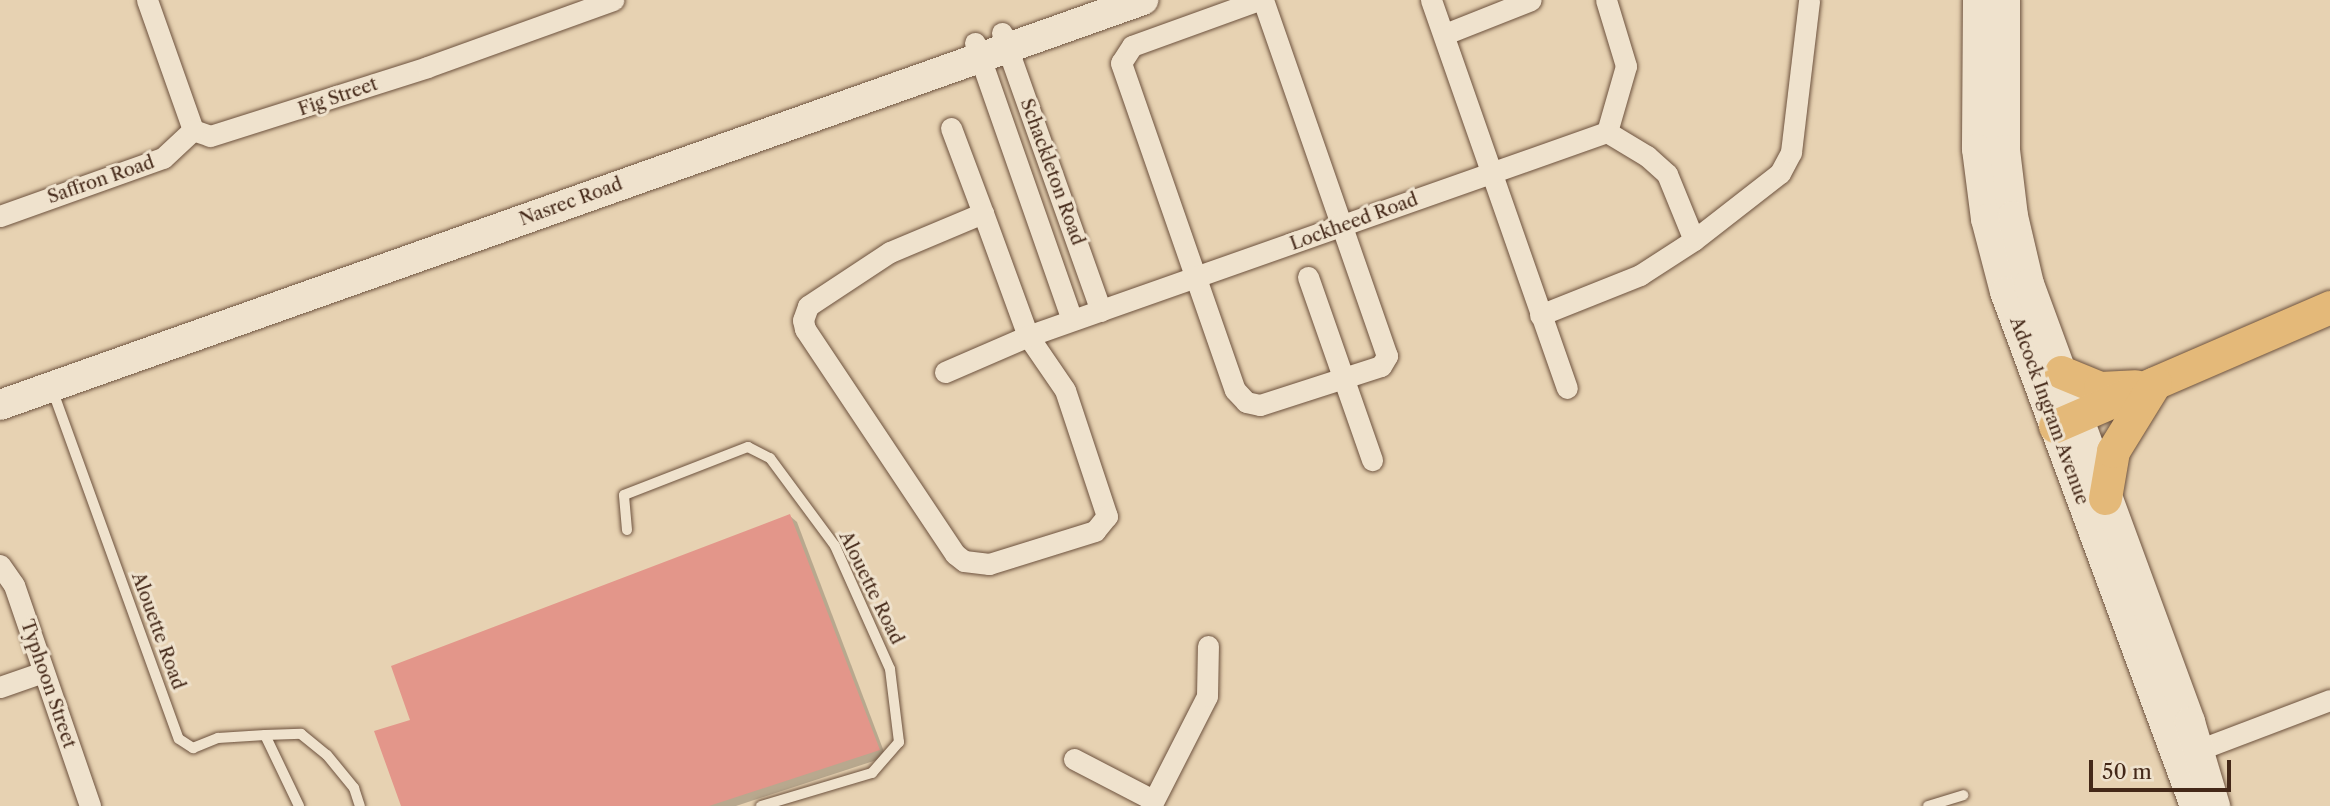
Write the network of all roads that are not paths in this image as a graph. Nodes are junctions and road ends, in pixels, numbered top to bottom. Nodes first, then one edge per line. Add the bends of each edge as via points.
1 (147, 0) edge
2 (613, 0) edge
3 (1095, 0) edge
4 (1143, 0) edge
5 (1261, 0) edge
6 (1431, 0) edge
7 (1531, 0) edge
8 (1605, 0) edge
9 (1809, 0) edge
10 (1978, 0) edge
11 (2005, 0) edge
12 (1445, 34) junction
13 (991, 45) junction
14 (951, 128) dead end
15 (193, 130) junction
16 (1606, 132) junction
17 (1489, 173) junction
18 (1054, 177) junction
19 (1025, 188) junction
20 (983, 213) junction
21 (0, 215) edge
22 (1344, 227) junction
23 (1694, 240) junction
24 (1197, 277) junction
25 (1308, 277) dead end
26 (2330, 307) edge
27 (1101, 311) junction
28 (1540, 315) junction
29 (1072, 320) junction
30 (1028, 336) junction
31 (945, 372) dead end
32 (2061, 372) junction
33 (1342, 379) junction
34 (49, 380) junction
35 (2155, 383) junction
36 (1567, 388) dead end
37 (0, 390) edge
38 (0, 405) edge
39 (2067, 422) junction
40 (1372, 460) dead end
41 (2105, 498) junction
42 (627, 530) dead end
43 (0, 565) edge
44 (1209, 646) dead end
45 (43, 672) junction
46 (0, 687) edge
47 (2330, 700) edge
48 (265, 735) junction
49 (2189, 754) junction
50 (1074, 759) dead end
51 (1963, 795) dead end
52 (1152, 803) edge
53 (90, 806) edge
54 (299, 806) edge
55 (360, 806) edge
56 (761, 806) edge
57 (1928, 806) edge
58 (2195, 806) edge
59 (2215, 806) edge

1 - 15 street
2 - 15 street, Fig Street via 235,131 210,136
3 - 13 street, Nasrec Road
4 - 13 street, Nasrec Road
5 - 22 street
5 - 24 street via 1132,46 1121,63
6 - 12 street
7 - 12 street
8 - 16 street via 1626,66 1626,80
9 - 23 street via 1787,164
10 - 39 street, Adcock Ingram Avenue via 1976,136 1986,219 2005,292
11 - 32 street, Adcock Ingram Avenue via 2005,150 2012,216 2029,284
12 - 17 street
13 - 18 street, Schackleton Road
13 - 19 street, Schackleton Road
13 - 34 street, Nasrec Road
14 - 20 street
15 - 21 street, Saffron Road via 163,158
16 - 17 street, Lockheed Road
16 - 23 street via 1662,168 1679,196
17 - 22 street, Lockheed Road
17 - 28 street
18 - 19 street
18 - 27 street, Schackleton Road
19 - 29 street, Schackleton Road
20 - 30 street
20 - 30 street via 890,251 808,306 803,320 964,561 989,564 1095,531 1106,521 1065,390
22 - 24 street, Lockheed Road
22 - 33 street via 1387,356 1381,366
23 - 28 street via 1640,275
24 - 27 street, Lockheed Road
24 - 33 street via 1236,390 1246,402 1260,405
25 - 33 street
26 - 35 main road
27 - 29 street, Lockheed Road
28 - 36 street
29 - 30 street, Lockheed Road
30 - 31 street, Lockheed Road
32 - 35 main road via 2100,388
32 - 39 street, Adcock Ingram Avenue
33 - 40 street
34 - 37 street, Nasrec Road
34 - 38 street, Nasrec Road
34 - 48 lane, Alouette Road via 179,739 193,748 218,738
35 - 39 main road
35 - 41 main road via 2113,451
39 - 41 street, Adcock Ingram Avenue
39 - 49 street, Adcock Ingram Avenue
41 - 49 street, Adcock Ingram Avenue
42 - 56 lane, Alouette Road via 624,495 748,447 770,458 835,546 890,669 899,742 872,773
43 - 45 street, Typhoon Street via 14,585
44 - 52 street via 1207,696
45 - 46 street
45 - 53 street, Typhoon Street
47 - 49 street
48 - 54 lane
48 - 55 lane via 300,734 355,788
49 - 58 street, Adcock Ingram Avenue
49 - 59 street, Adcock Ingram Avenue
50 - 52 street
51 - 57 lane

